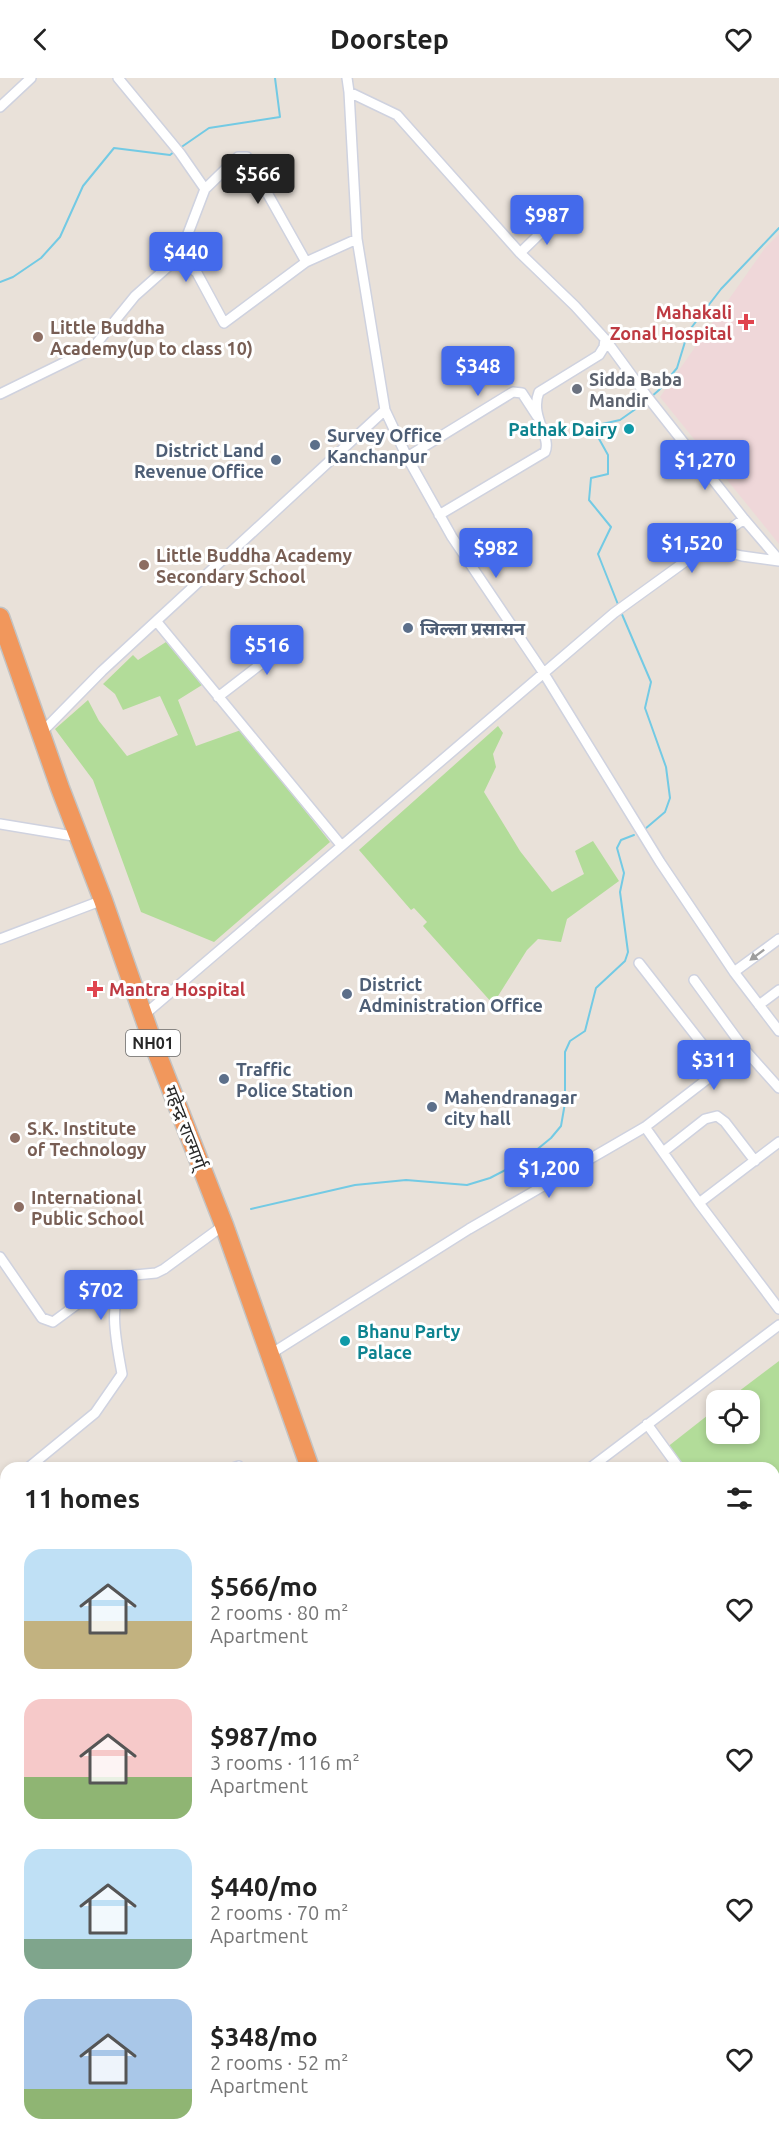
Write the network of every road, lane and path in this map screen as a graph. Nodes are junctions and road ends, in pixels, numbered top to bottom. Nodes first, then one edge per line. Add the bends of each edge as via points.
1 (31, 78) edge
2 (117, 78) edge
3 (346, 78) edge
4 (349, 92) junction
5 (0, 107) edge
6 (205, 189) junction
7 (555, 219) dead end
8 (357, 239) junction
9 (520, 253) junction
10 (178, 257) junction
11 (306, 262) junction
12 (605, 339) junction
13 (0, 393) edge
14 (385, 410) junction
15 (537, 416) junction
16 (407, 457) junction
17 (440, 515) junction
18 (744, 519) junction
19 (705, 547) junction
20 (779, 560) edge
21 (0, 617) edge
22 (157, 622) junction
23 (281, 635) dead end
24 (543, 672) junction
25 (218, 697) junction
26 (42, 732) junction
27 (0, 824) edge
28 (79, 837) junction
29 (341, 845) junction
30 (104, 900) junction
31 (0, 939) edge
32 (779, 939) edge
33 (639, 963) dead end
34 (734, 972) junction
35 (694, 980) dead end
36 (779, 990) edge
37 (759, 1005) junction
38 (144, 1015) junction
39 (779, 1031) edge
40 (745, 1050) junction
41 (721, 1068) junction
42 (779, 1088) edge
43 (645, 1127) junction
44 (779, 1142) edge
45 (663, 1152) junction
46 (755, 1161) junction
47 (699, 1203) junction
48 (224, 1225) junction
49 (0, 1257) edge
50 (119, 1285) junction
51 (779, 1309) edge
52 (779, 1325) edge
53 (269, 1355) junction
54 (646, 1424) junction
55 (36, 1462) edge
56 (308, 1462) edge
57 (598, 1462) edge
58 (674, 1462) edge

1 - 5 street
2 - 6 street
3 - 4 street
4 - 8 street
4 - 9 street via 397,115
6 - 10 street
6 - 11 street via 238,157 247,157
7 - 9 street
8 - 11 street
8 - 14 street
9 - 12 street
10 - 11 street via 197,273 224,323
10 - 13 street via 135,296 92,349
12 - 15 street via 599,355 540,390
12 - 18 street
14 - 16 street
14 - 22 street
15 - 16 street via 522,393 513,392
15 - 17 street via 547,442 545,452
16 - 17 street
17 - 24 street
18 - 19 street
18 - 20 street
19 - 20 street
19 - 24 street via 623,606
21 - 26 highway, महेन्द्र राज्मार्ग् / NH01
22 - 25 street
22 - 26 street
23 - 25 street via 279,650
24 - 29 street
24 - 34 street via 660,862
25 - 29 street
26 - 28 highway, महेन्द्र राज्मार्ग् / NH01
27 - 28 street
28 - 30 highway, महेन्द्र राज्मार्ग् / NH01
29 - 38 street
30 - 31 street
30 - 38 highway, महेन्द्र राज्मार्ग् / NH01
32 -> 34 street
33 - 41 street
34 - 37 street
35 - 40 street
36 - 37 street
37 - 39 street
38 - 48 highway, महेन्द्र राज्मार्ग् / NH01
40 - 41 street
40 - 42 street
41 - 43 street
43 - 45 street
43 - 53 street via 469,1229
44 - 46 street
45 - 46 street via 705,1119 717,1116
45 - 47 street
46 - 47 street
47 - 51 street
48 - 50 street via 164,1269 124,1276
48 - 53 highway, महेन्द्र राज्मार्ग् / NH01
49 - 50 street via 42,1318 53,1322 106,1283
50 - 55 street via 114,1327 122,1374 95,1413
52 - 54 street
53 - 56 highway, महेन्द्र राज्मार्ग् / NH01
54 - 57 street
54 - 58 street

